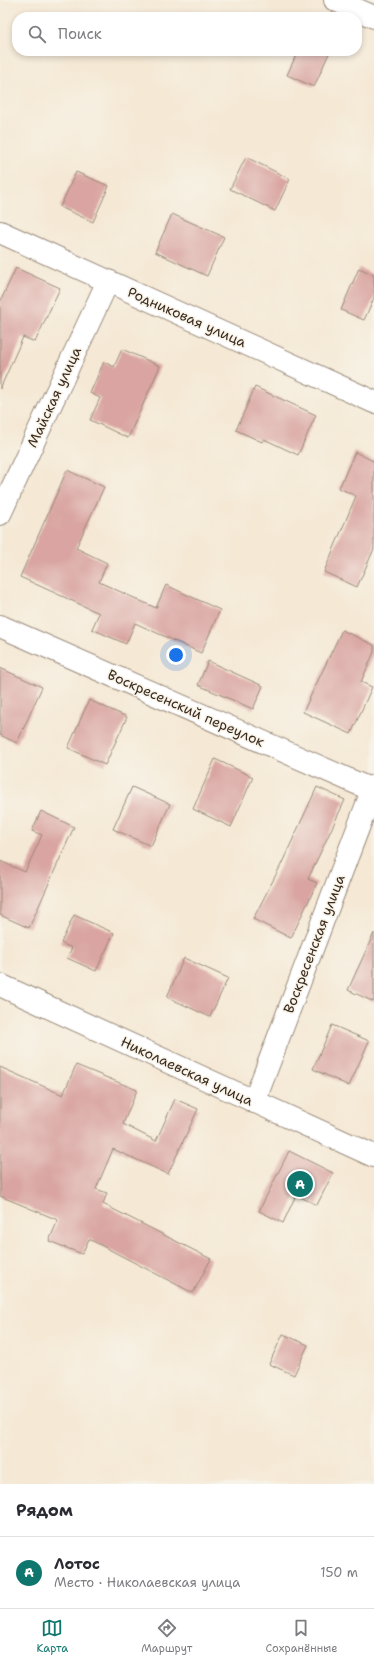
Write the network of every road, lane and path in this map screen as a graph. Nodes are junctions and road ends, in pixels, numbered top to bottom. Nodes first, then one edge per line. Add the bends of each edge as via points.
1 (335, 0) edge
2 (361, 12) edge
3 (362, 12) edge
4 (374, 18) edge
5 (0, 232) edge
6 (108, 280) junction
7 (374, 402) edge
8 (0, 514) edge
9 (0, 626) edge
10 (373, 788) edge
11 (0, 985) edge
12 (254, 1102) junction
13 (374, 1156) edge

1 - 2 street
3 - 4 street
5 - 6 street, Родниковая улица
6 - 7 street, Родниковая улица
6 - 8 street, Майская улица
9 - 10 street, Воскресенский переулок
10 - 12 street, Воскресенская улица
11 - 12 street, Николаевская улица
12 - 13 street, Николаевская улица

